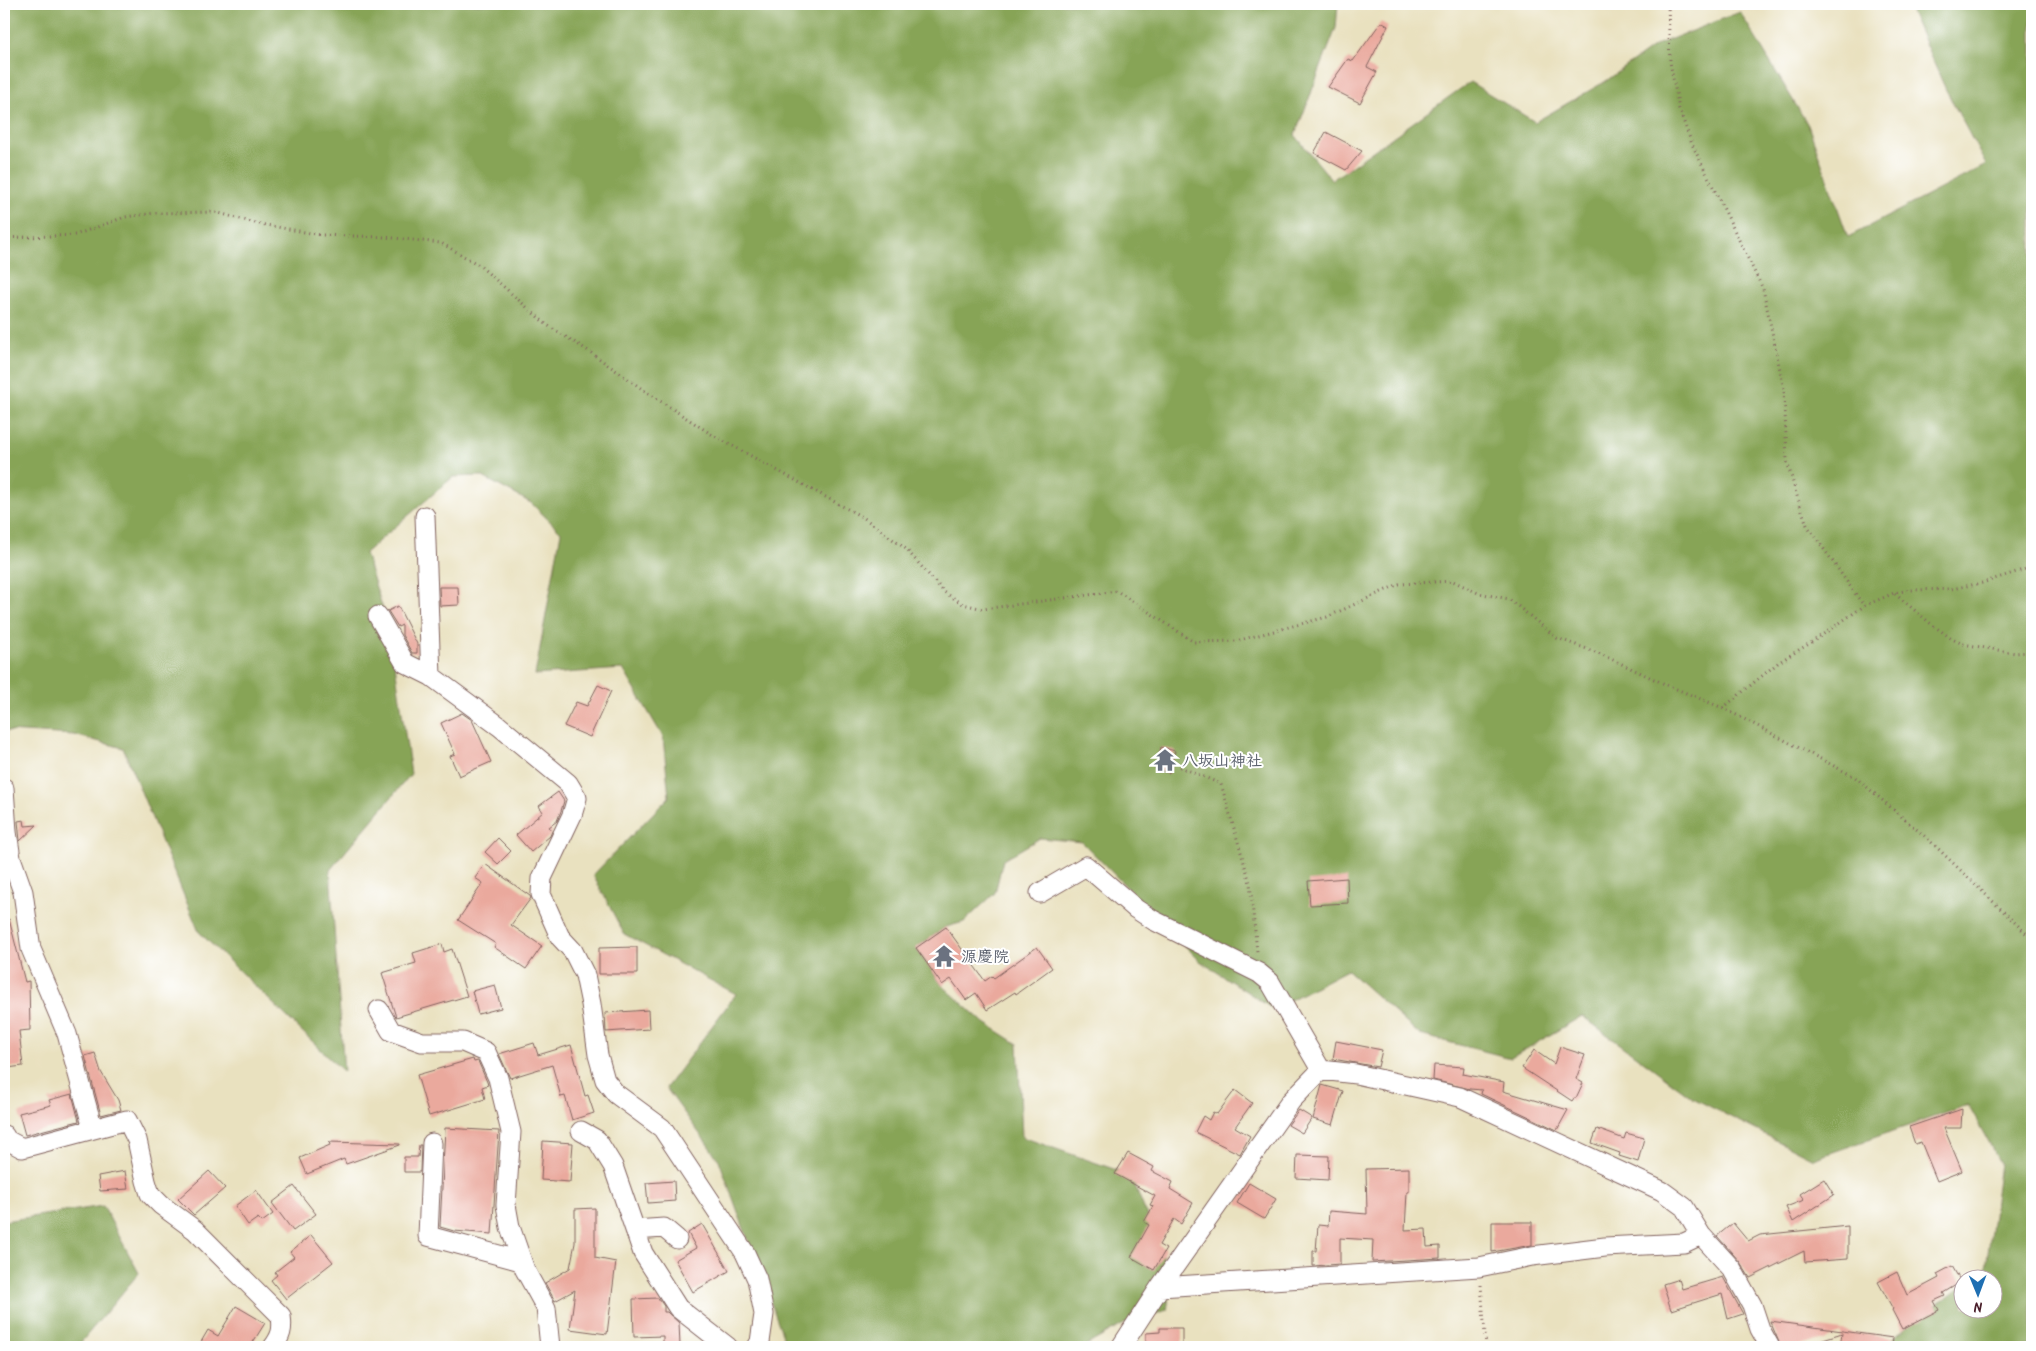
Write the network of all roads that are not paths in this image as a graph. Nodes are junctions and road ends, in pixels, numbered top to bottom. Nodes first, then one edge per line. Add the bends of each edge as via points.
1 (425, 516) dead end
2 (378, 616) dead end
3 (431, 676) junction
4 (4, 788) edge
5 (1040, 893) dead end
6 (379, 1010) dead end
7 (1320, 1070) junction
8 (93, 1129) junction
9 (581, 1131) dead end
10 (4, 1134) edge
11 (432, 1143) dead end
12 (635, 1230) junction
13 (1701, 1235) junction
14 (677, 1239) dead end
15 (521, 1260) junction
16 (1160, 1287) junction
17 (273, 1347) edge
18 (550, 1347) edge
19 (728, 1347) edge
20 (757, 1347) edge
21 (1121, 1347) edge
22 (1770, 1347) edge

1 - 3 street
2 - 3 street via 405,663
3 - 20 street via 568,783 577,798 542,878 542,894 560,937 573,951 585,975 605,1080 616,1094 662,1128 745,1253 757,1279 764,1314
4 - 8 street via 11,858 23,892 31,949 67,1034
5 - 7 street via 1086,866 1152,920 1259,973 1270,982
6 - 15 street via 391,1031 422,1042 463,1042 486,1052 498,1078 511,1132 506,1205
7 - 13 street via 1356,1074 1460,1097 1662,1191 1684,1207
7 - 16 street via 1291,1101
8 - 10 street via 22,1148 7,1140
8 - 17 street via 127,1120 137,1140 150,1194 195,1230 281,1316 281,1336
9 - 12 street via 597,1140 613,1166
11 - 15 street via 428,1236
12 - 14 street via 664,1228
12 - 19 street via 643,1253 678,1308
13 - 16 street via 1684,1243 1596,1248 1479,1267
13 - 22 street via 1732,1270
15 - 18 street via 546,1308
16 - 21 street

